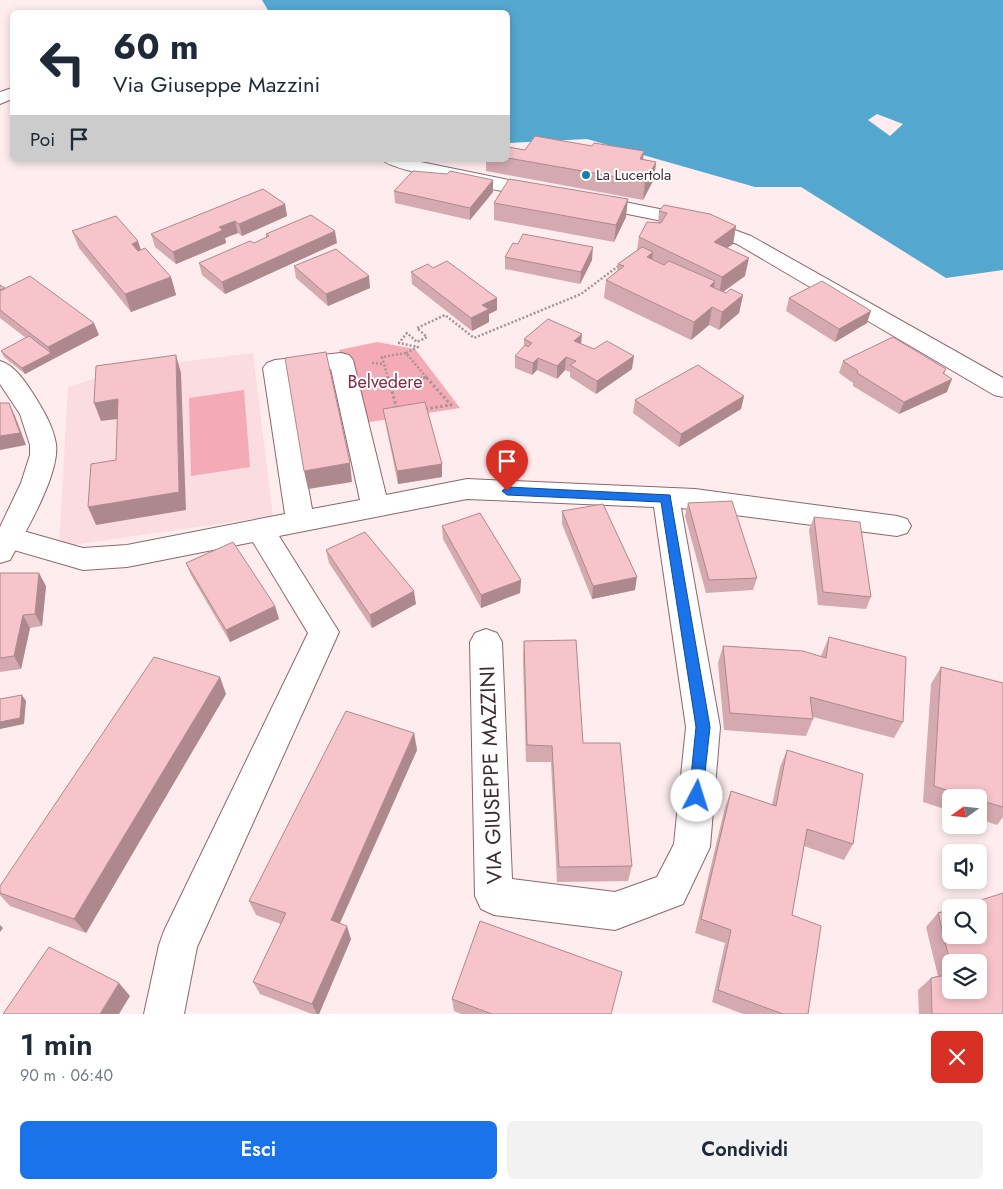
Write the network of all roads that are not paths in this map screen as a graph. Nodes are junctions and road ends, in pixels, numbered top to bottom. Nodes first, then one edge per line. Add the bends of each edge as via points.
1 (399, 162) edge
2 (2, 375) edge
3 (1003, 389) edge
4 (666, 498) junction
5 (375, 507) junction
6 (300, 522) junction
7 (897, 526) dead end
8 (260, 529) junction
9 (4, 545) edge
10 (486, 642) dead end
11 (164, 1014) edge

1 - 3 street via 692,221 744,240
2 - 9 street via 34,414 44,447 34,487
4 - 5 street via 467,489
4 - 7 street
4 - 10 street, VIA GIUSEPPE MAZZINI via 703,727 692,847 670,891 615,911 494,896
5 - 6 street
5 - 6 street via 341,360 275,368
6 - 8 street
8 - 9 street via 127,556 82,559
8 - 11 street via 324,632 178,945

